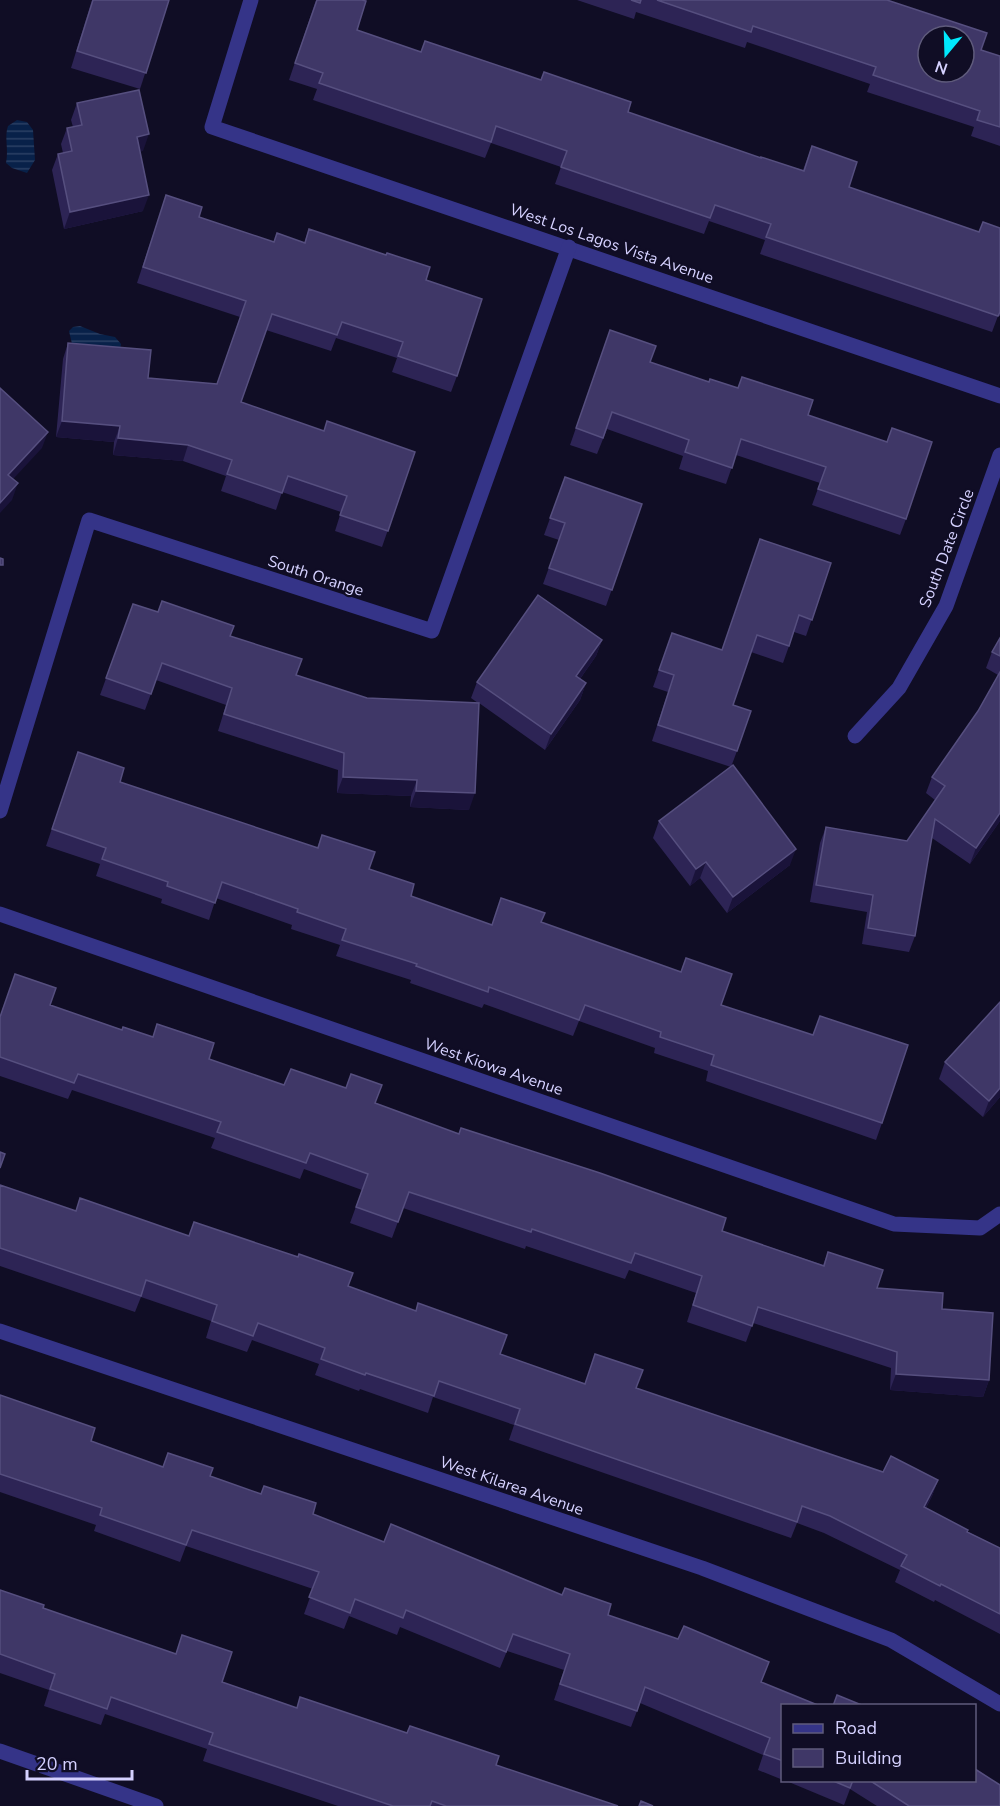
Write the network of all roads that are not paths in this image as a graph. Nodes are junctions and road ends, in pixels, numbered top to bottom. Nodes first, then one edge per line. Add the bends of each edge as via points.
1 (251, 0) edge
2 (569, 247) junction
3 (1000, 396) edge
4 (1000, 455) edge
5 (855, 736) dead end
6 (0, 811) edge
7 (0, 914) edge
8 (1000, 1214) edge
9 (0, 1331) edge
10 (1000, 1704) edge
11 (0, 1751) edge
12 (156, 1806) edge

1 - 2 street, West Los Lagos Vista Avenue via 212,127
2 - 3 street, West Los Lagos Vista Avenue
2 - 6 street, South Orange via 432,631 89,520
4 - 5 street, South Date Circle via 946,606 898,688
7 - 8 street, West Kiowa Avenue via 894,1224 980,1228
9 - 10 street, West Kilarea Avenue via 702,1568 891,1640
11 - 12 street

